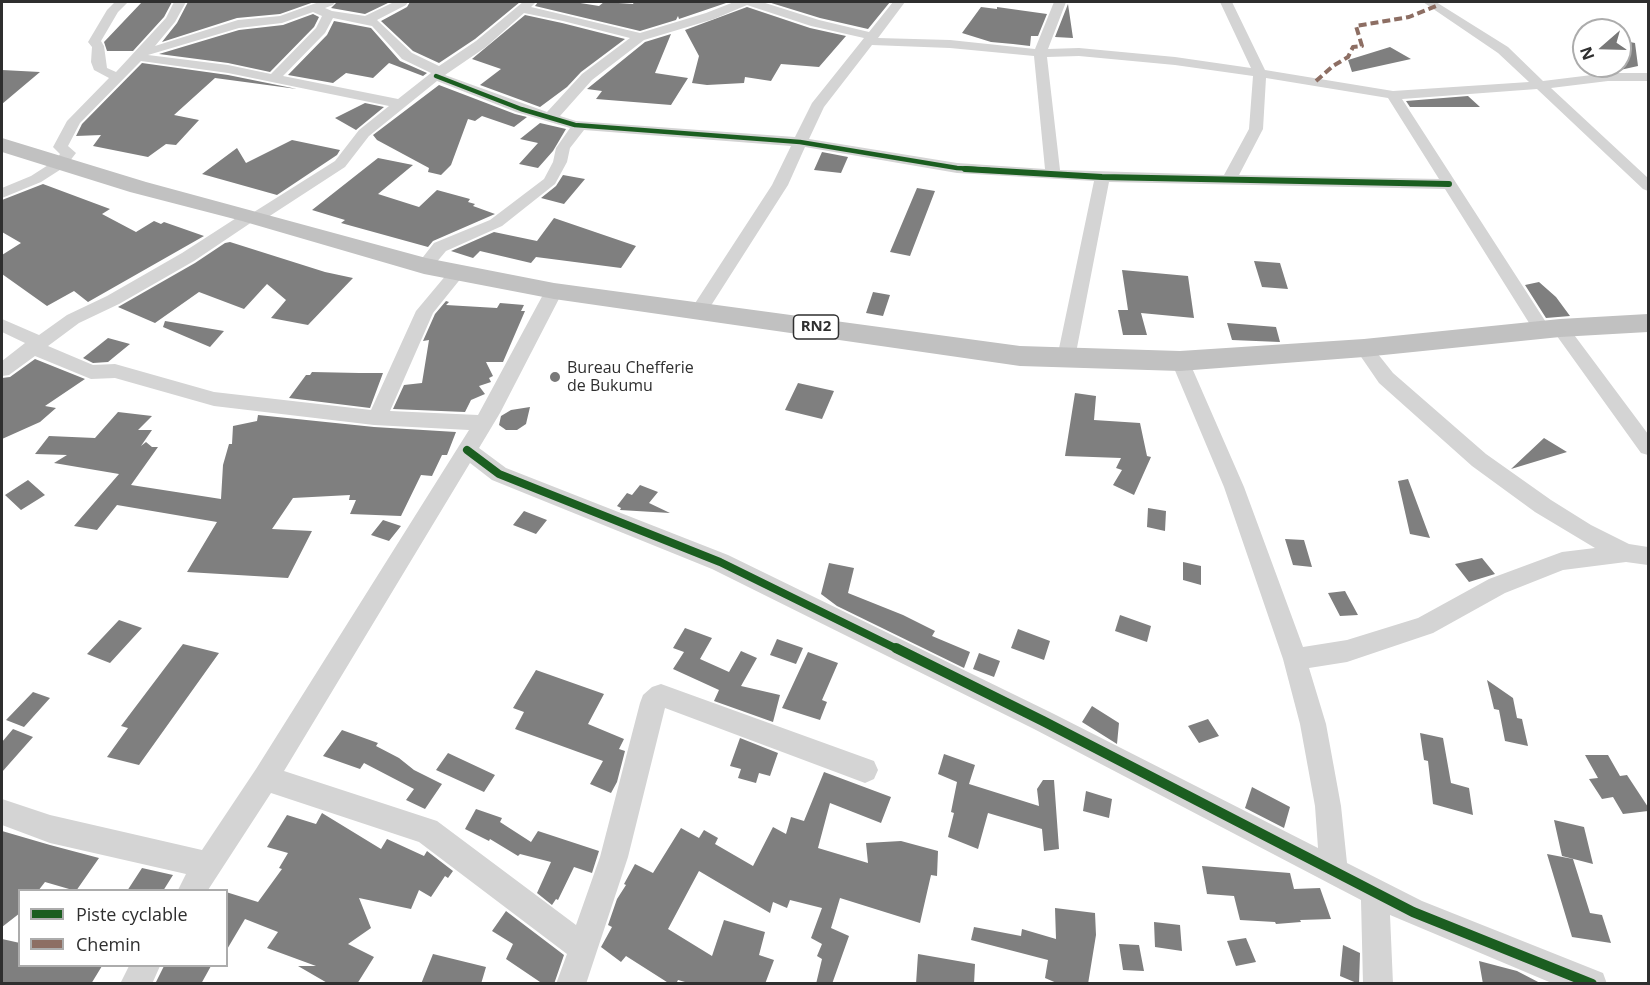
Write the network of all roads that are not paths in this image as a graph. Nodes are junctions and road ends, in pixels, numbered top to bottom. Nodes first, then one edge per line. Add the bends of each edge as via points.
1 (122, 2) edge
2 (180, 2) edge
3 (402, 2) edge
4 (743, 2) edge
5 (751, 2) edge
6 (900, 2) edge
7 (1060, 2) edge
8 (1226, 2) edge
9 (1429, 2) edge
10 (526, 5) edge
11 (329, 8) edge
12 (367, 20) junction
13 (640, 37) junction
14 (869, 38) junction
15 (1040, 53) junction
16 (140, 54) junction
17 (1260, 73) junction
18 (438, 74) junction
19 (117, 77) junction
20 (1648, 77) edge
21 (273, 78) junction
22 (1540, 85) junction
23 (1394, 95) junction
24 (401, 104) junction
25 (550, 118) junction
26 (580, 125) junction
27 (800, 142) junction
28 (2, 146) edge
29 (61, 164) junction
30 (1624, 164) junction
31 (1648, 165) edge
32 (1053, 174) junction
33 (1102, 177) junction
34 (1228, 180) junction
35 (1449, 184) junction
36 (1648, 186) edge
37 (2, 193) edge
38 (253, 217) junction
39 (424, 266) junction
40 (458, 273) junction
41 (554, 291) junction
42 (699, 311) junction
43 (1648, 323) edge
44 (2, 324) edge
45 (1551, 329) junction
46 (36, 344) junction
47 (1364, 348) junction
48 (1066, 358) junction
49 (1180, 361) junction
50 (2, 370) edge
51 (378, 418) junction
52 (484, 423) junction
53 (1648, 448) edge
54 (467, 450) junction
55 (1637, 555) edge
56 (1295, 658) junction
57 (865, 770) dead end
58 (265, 778) junction
59 (2, 812) edge
60 (208, 865) junction
61 (1334, 872) junction
62 (193, 889) edge
63 (1375, 893) junction
64 (583, 948) junction
65 (144, 967) edge
66 (135, 984) edge
67 (571, 984) edge
68 (1378, 984) edge
69 (1592, 984) edge

1 - 19 street via 94,42 101,70
2 - 16 street via 171,19
3 - 12 street
4 - 13 street
5 - 14 street
6 - 14 street
7 - 15 street
8 - 17 street
9 - 22 street via 1503,50
10 - 13 street
10 - 18 street
11 - 12 street
11 - 16 street via 313,7 282,19 238,24
11 - 21 street via 321,30
12 - 18 street via 376,23 407,56
13 - 25 street via 587,77
14 - 15 street
14 - 27 street via 816,106
15 - 17 street via 1079,52
15 - 32 street
16 - 19 street
16 - 21 street
17 - 23 street
17 - 34 street via 1256,129
18 - 24 street
18 - 25 street
19 - 29 street via 74,121 60,147 69,153
20 - 22 street
21 - 24 street
22 - 23 street
22 - 30 street
23 - 35 street
24 - 38 street via 364,133 340,164
25 - 26 street
26 - 27 street
26 - 39 street via 563,148 550,181 496,222 440,247
27 - 32 street via 957,168
27 - 42 street via 780,185
28 - 29 highway, RN2
29 - 37 street
29 - 38 highway, RN2
30 - 31 street
30 - 36 street
32 - 33 street
33 - 34 street
33 - 48 street
34 - 35 street
35 - 45 street
38 - 39 highway, RN2
38 - 46 street
39 - 40 highway, RN2
40 - 41 highway, RN2
40 - 51 street via 425,311
41 - 42 highway, RN2
41 - 52 street
42 - 48 highway, RN2 via 1020,356
43 - 45 highway, RN2
44 - 46 street
45 - 47 highway, RN2
45 - 53 street
46 - 50 street
46 - 51 street via 91,372 115,371 214,399
47 - 49 highway, RN2
47 - 55 street via 1386,378 1479,460 1583,531
48 - 49 highway, RN2
49 - 56 street via 1234,487
51 - 52 street
52 - 54 street
54 - 58 street
54 - 61 street via 499,474 720,562 1043,721
55 - 56 street via 1562,561 1497,586 1425,626 1347,651
56 - 61 street via 1326,795
57 - 64 street via 661,695 651,703 614,858
58 - 60 street
58 - 64 street via 427,831
59 - 60 street via 50,829
60 - 62 street
61 - 63 street
63 - 68 street
63 - 69 street
64 - 67 street
65 - 66 street

